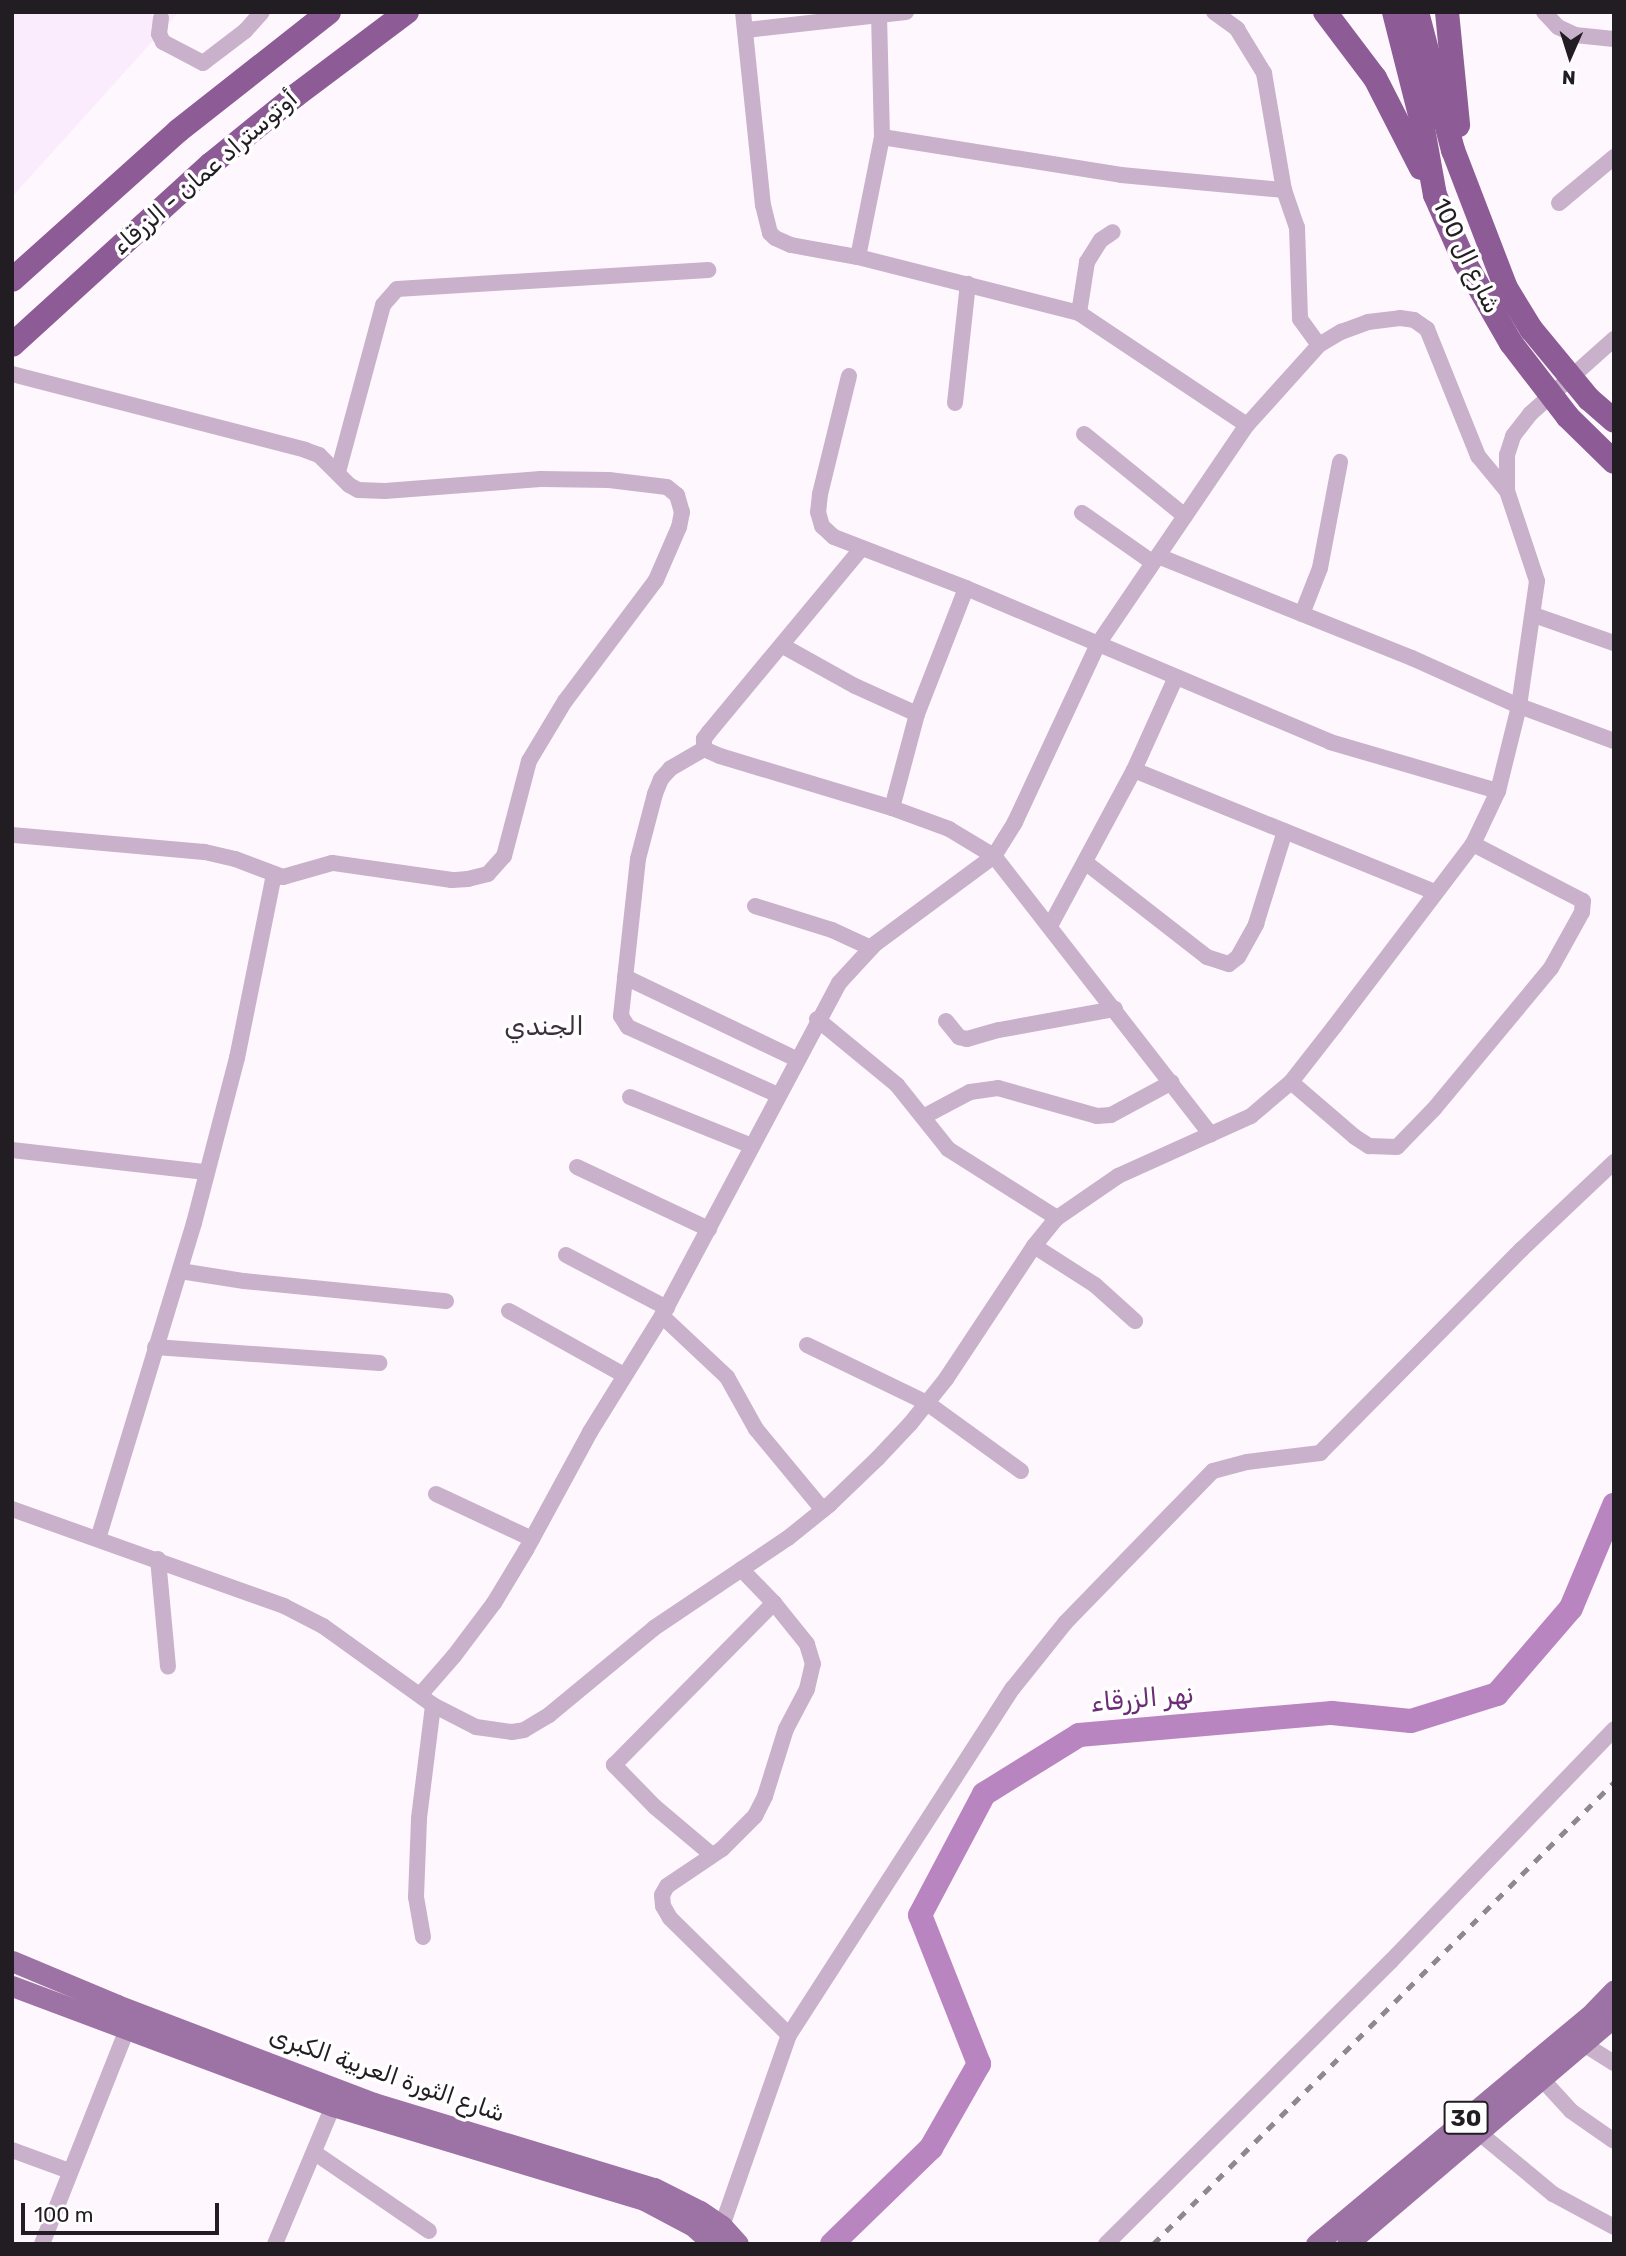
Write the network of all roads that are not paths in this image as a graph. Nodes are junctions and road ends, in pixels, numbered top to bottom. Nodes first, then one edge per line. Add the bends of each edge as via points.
1 (262, 12) edge
2 (329, 12) edge
3 (407, 12) edge
4 (743, 12) edge
5 (906, 12) edge
6 (1214, 12) edge
7 (1325, 12) edge
8 (1394, 12) edge
9 (1417, 12) edge
10 (1447, 12) edge
11 (1544, 12) edge
12 (879, 15) junction
13 (161, 18) dead end
14 (746, 30) junction
15 (1614, 39) edge
16 (882, 137) junction
17 (1614, 157) edge
18 (1462, 178) junction
19 (1284, 190) junction
20 (1435, 195) junction
21 (1559, 203) dead end
22 (1113, 232) dead end
23 (858, 257) junction
24 (708, 270) dead end
25 (12, 280) edge
26 (968, 284) junction
27 (1079, 313) junction
28 (1614, 339) edge
29 (12, 345) edge
30 (1319, 345) junction
31 (12, 374) edge
32 (849, 376) dead end
33 (955, 404) dead end
34 (1614, 421) edge
35 (1247, 425) junction
36 (1084, 434) dead end
37 (1340, 461) dead end
38 (1614, 462) edge
39 (338, 472) junction
40 (1507, 491) junction
41 (1082, 513) dead end
42 (1185, 516) junction
43 (861, 548) junction
44 (1155, 559) junction
45 (966, 588) junction
46 (1303, 614) junction
47 (1534, 615) junction
48 (1614, 643) edge
49 (1098, 644) junction
50 (783, 646) junction
51 (1177, 677) junction
52 (1519, 706) junction
53 (917, 714) junction
54 (1614, 741) edge
55 (704, 749) junction
56 (1133, 770) junction
57 (1498, 791) junction
58 (892, 808) junction
59 (1286, 831) junction
60 (12, 835) edge
61 (1473, 844) junction
62 (994, 856) junction
63 (1085, 862) junction
64 (274, 875) junction
65 (1435, 892) junction
66 (755, 906) dead end
67 (1050, 926) junction
68 (871, 948) junction
69 (625, 977) junction
70 (1115, 1009) junction
71 (817, 1019) junction
72 (946, 1021) dead end
73 (796, 1059) junction
74 (1172, 1082) junction
75 (1291, 1082) junction
76 (778, 1095) junction
77 (629, 1097) dead end
78 (923, 1117) junction
79 (1211, 1135) junction
80 (752, 1146) junction
81 (12, 1150) edge
82 (1614, 1162) edge
83 (577, 1167) dead end
84 (206, 1171) junction
85 (1058, 1218) junction
86 (709, 1228) junction
87 (1034, 1247) junction
88 (566, 1255) dead end
89 (180, 1272) junction
90 (446, 1301) dead end
91 (509, 1311) dead end
92 (664, 1312) junction
93 (1135, 1321) dead end
94 (807, 1345) dead end
95 (155, 1347) junction
96 (379, 1363) dead end
97 (624, 1375) junction
98 (927, 1403) junction
99 (1021, 1471) dead end
100 (436, 1494) dead end
101 (12, 1509) edge
102 (823, 1510) junction
103 (98, 1539) junction
104 (532, 1539) junction
105 (158, 1559) junction
106 (741, 1570) junction
107 (774, 1603) junction
108 (169, 1667) dead end
109 (426, 1700) junction
110 (1614, 1729) edge
111 (712, 1855) junction
112 (423, 1937) dead end
113 (12, 1961) edge
114 (12, 1986) edge
115 (1614, 1990) edge
116 (1614, 2017) edge
117 (127, 2029) junction
118 (789, 2035) junction
119 (1582, 2043) junction
120 (1614, 2063) edge
121 (1540, 2077) junction
122 (333, 2106) junction
123 (1477, 2132) junction
124 (1614, 2141) edge
125 (12, 2150) edge
126 (315, 2153) junction
127 (69, 2171) junction
128 (1614, 2227) edge
129 (429, 2231) dead end
130 (718, 2235) edge
131 (42, 2244) edge
132 (275, 2244) edge
133 (738, 2244) edge
134 (1106, 2244) edge
135 (1315, 2244) edge
136 (1347, 2244) edge

1 - 13 street via 246,31 203,63 160,39
2 - 25 highway, أوتوستراد عمان - الزرقاء via 178,131
3 - 29 highway, أوتوستراد عمان - الزرقاء via 211,164
4 - 14 street
5 - 12 street
6 - 19 street via 1237,29 1264,73
7 - 20 highway via 1387,96
8 - 20 highway, شارع ال 100
9 - 18 highway, شارع ال 100
10 - 18 highway
11 - 15 street via 1558,27 1575,35
12 - 14 street
12 - 16 street
14 - 23 street via 763,205 770,233 791,245
16 - 19 street via 1121,175
16 - 23 street
17 - 21 street
18 - 34 highway, شارع ال 100 via 1506,288 1531,329 1589,399
19 - 30 street via 1297,227 1300,319
20 - 38 highway, شارع ال 100 via 1465,263 1511,343 1568,417
22 - 27 street via 1101,240 1087,262
23 - 26 street
24 - 39 street via 397,289 383,305
26 - 27 street
26 - 33 street
27 - 35 street
28 - 40 street via 1530,414 1513,436 1507,455
30 - 35 street
30 - 40 street via 1341,332 1379,321 1415,320 1427,329 1472,445
31 - 39 street via 305,450
32 - 43 street via 818,512 821,526 834,537
35 - 42 street
36 - 42 street
37 - 46 street via 1320,568
39 - 64 street via 349,485 366,491 541,479 646,483 673,490 682,512 656,580 565,701 529,761 504,856 497,867 468,879 332,863 293,875
40 - 47 street via 1535,565
41 - 44 street
42 - 44 street
43 - 45 street
43 - 50 street
44 - 46 street
44 - 49 street
45 - 49 street
45 - 53 street
46 - 52 street
47 - 48 street
47 - 52 street
49 - 51 street
49 - 62 street via 1015,822
50 - 53 street
50 - 55 street via 709,732
51 - 56 street
51 - 57 street via 1330,742
52 - 54 street
52 - 57 street
53 - 58 street
55 - 58 street
55 - 69 street via 660,779 638,859
56 - 59 street
56 - 63 street
57 - 61 street
58 - 62 street via 949,829
59 - 63 street via 1256,924 1238,957 1229,964 1207,957
59 - 65 street
60 - 64 street via 204,852
61 - 65 street
61 - 75 street via 1583,901 1582,912 1550,968 1397,1147 1369,1146
62 - 67 street
62 - 68 street
63 - 67 street
64 - 84 street via 237,1058
65 - 75 street
66 - 68 street via 832,930
67 - 70 street
68 - 71 street via 839,982
69 - 73 street
69 - 76 street via 621,1016 628,1027
70 - 72 street via 967,1039 959,1037
70 - 74 street
71 - 73 street
71 - 78 street via 897,1085
73 - 76 street
74 - 78 street via 1111,1115 1097,1116 998,1088 970,1092
74 - 79 street
75 - 79 street via 1251,1116
76 - 80 street
77 - 80 street
78 - 85 street via 948,1149
79 - 85 street via 1118,1176
80 - 86 street
81 - 84 street
82 - 118 street via 1320,1453 1213,1471 1065,1623 1013,1688
83 - 86 street
84 - 89 street
85 - 87 street
86 - 92 street
87 - 93 street via 1095,1285
87 - 98 street
88 - 92 street
89 - 90 street
89 - 95 street
91 - 97 street
92 - 97 street
92 - 102 street via 727,1377 756,1429
94 - 98 street
95 - 96 street
95 - 103 street
97 - 104 street
98 - 99 street
98 - 102 street
100 - 104 street
101 - 103 street
102 - 106 street
103 - 105 street
104 - 109 street
105 - 108 street
105 - 109 street via 262,1596 323,1626
106 - 107 street
106 - 109 street via 654,1628 549,1715 524,1730 476,1727
107 - 111 street via 807,1644 812,1673 779,1747 761,1806
107 - 111 street via 614,1764
109 - 112 street via 416,1904
110 - 134 street via 1391,1961
111 - 118 street via 667,1886 663,1906 719,1969
113 - 130 main road, شارع الثورة العربية الكبرى via 374,2103 675,2196
114 - 117 main road, شارع الثورة العربية الكبرى
115 - 135 main road, 30
116 - 119 main road, 30
117 - 122 main road, شارع الثورة العربية الكبرى
117 - 127 street
118 - 130 street
119 - 120 street
119 - 121 main road, 30
121 - 123 main road, 30
121 - 124 street via 1565,2106
122 - 126 street
122 - 130 main road, شارع الثورة العربية الكبرى via 644,2200
123 - 128 street via 1553,2194
123 - 136 main road, 30
125 - 127 street
126 - 129 street
126 - 132 street
127 - 131 street
130 - 133 main road, شارع الثورة العربية الكبرى

